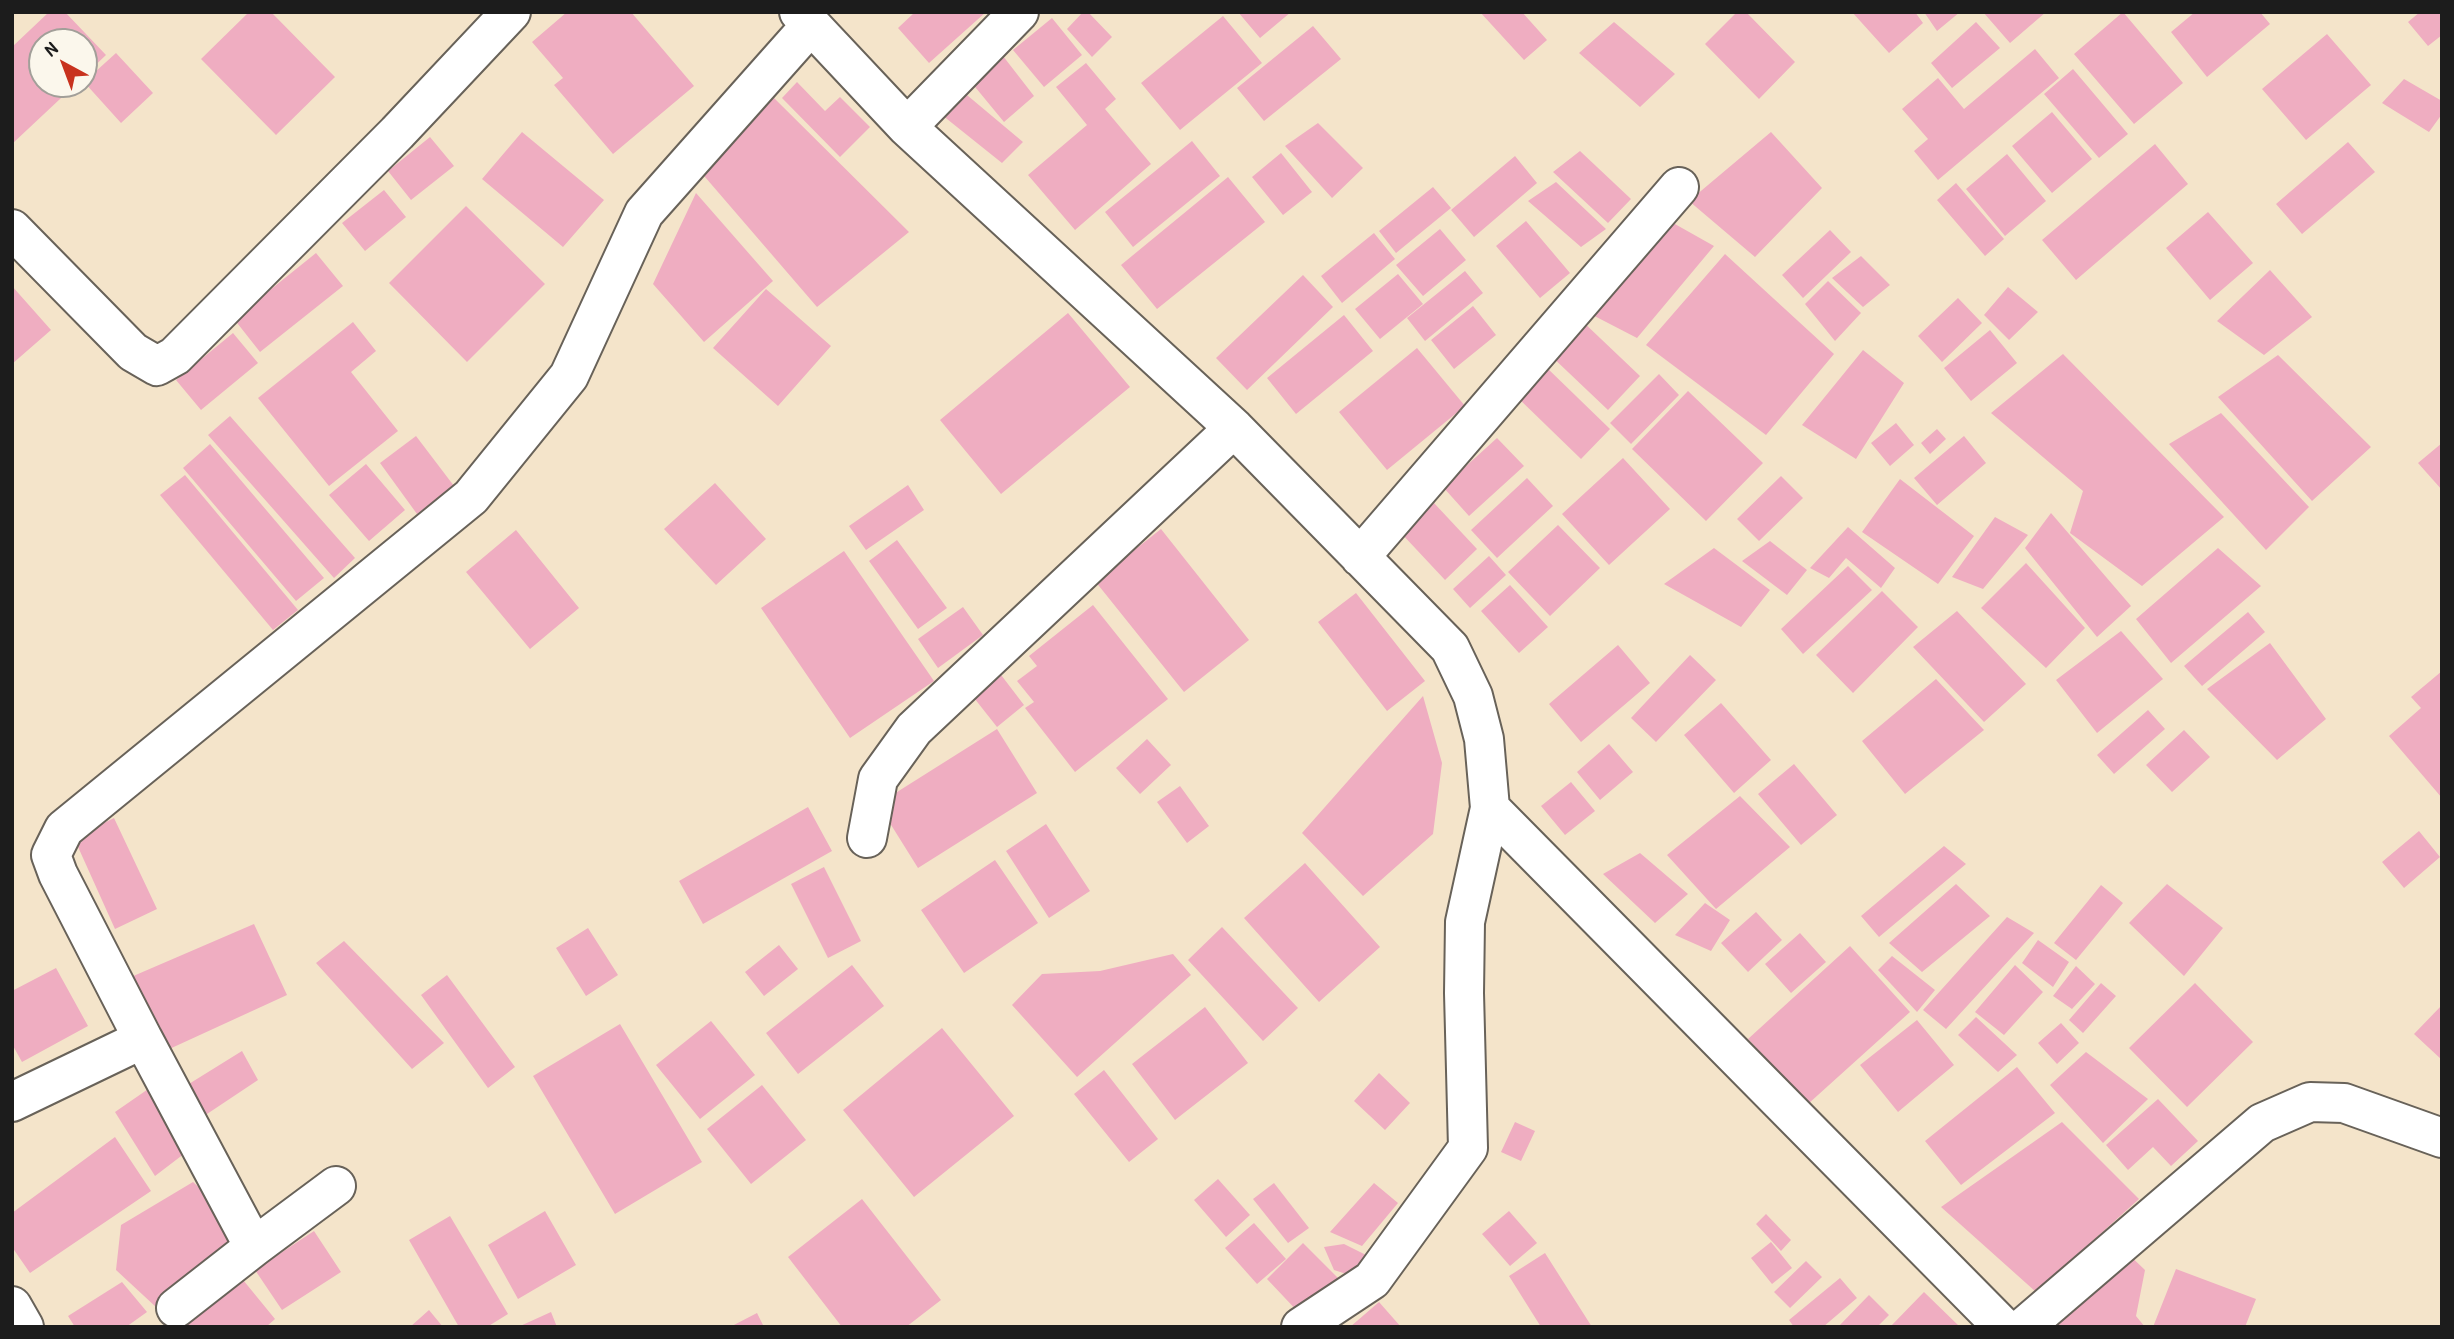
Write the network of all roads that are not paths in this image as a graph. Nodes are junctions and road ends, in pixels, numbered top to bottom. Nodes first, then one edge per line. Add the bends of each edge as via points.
1 (511, 12) edge
2 (1019, 12) edge
3 (805, 19) edge
4 (907, 127) junction
5 (1679, 187) dead end
6 (12, 229) edge
7 (1234, 428) junction
8 (1360, 557) junction
9 (1490, 808) junction
10 (867, 838) dead end
11 (144, 1039) junction
12 (12, 1101) edge
13 (2442, 1138) edge
14 (336, 1186) dead end
15 (254, 1247) junction
16 (12, 1306) edge
17 (176, 1308) dead end
18 (24, 1327) edge
19 (1301, 1327) edge
20 (2003, 1327) edge
21 (2024, 1327) edge

1 - 6 street via 175,356 156,366 133,352
2 - 4 street
3 - 4 street
3 - 11 street via 644,213 569,376 471,497 64,829 51,855 58,874
4 - 7 street
5 - 8 street
7 - 8 street
7 - 10 street via 914,729 878,779
8 - 9 street via 1450,648 1473,696 1484,739
9 - 19 street via 1465,922 1468,1148 1372,1280
9 - 20 street
11 - 12 street
11 - 15 street
13 - 21 street via 2344,1103 2310,1102 2262,1123
14 - 15 street
15 - 17 street
16 - 18 street

